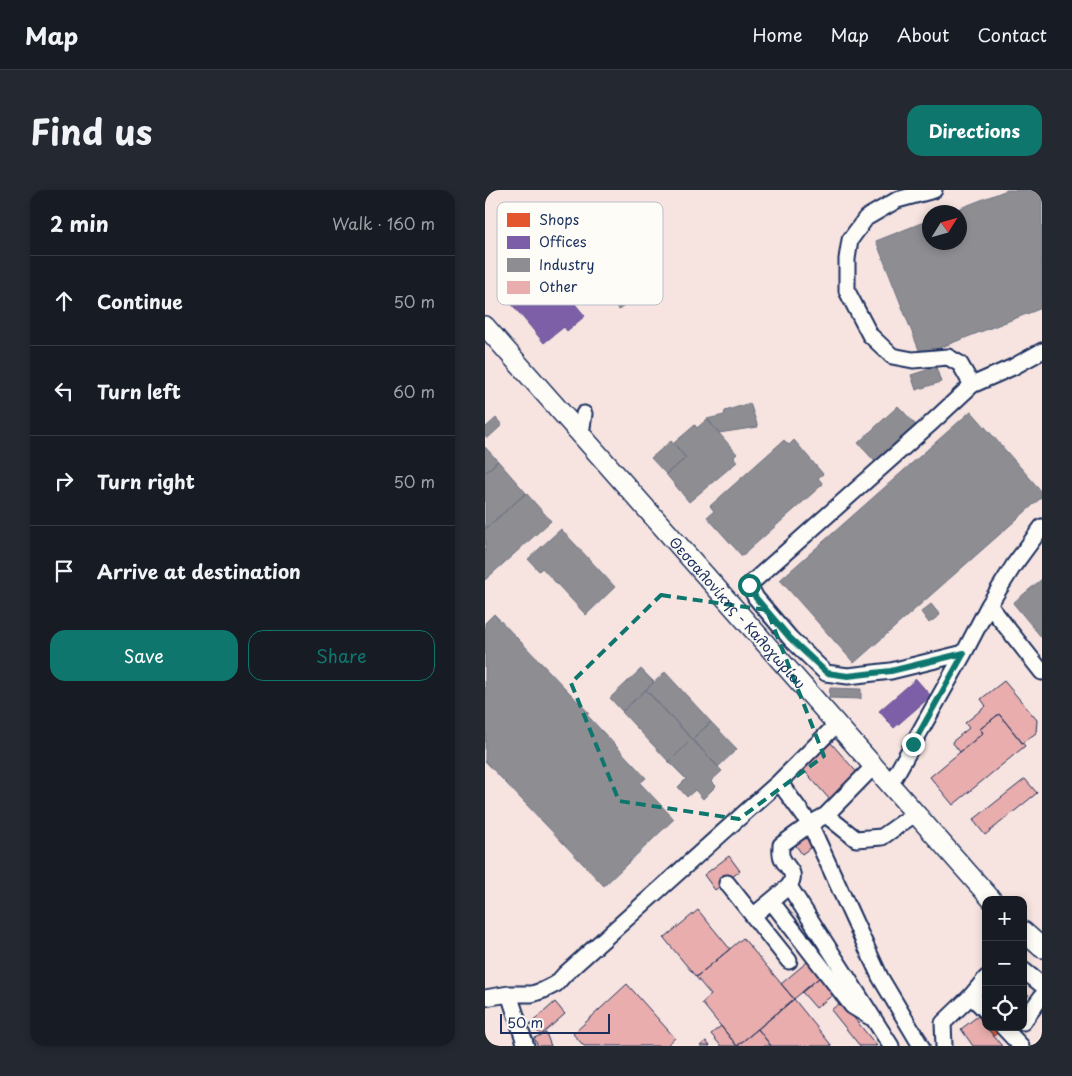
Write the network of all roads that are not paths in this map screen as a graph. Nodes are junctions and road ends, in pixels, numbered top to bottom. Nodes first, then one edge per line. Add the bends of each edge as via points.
1 (934, 190) edge
2 (485, 326) edge
3 (1042, 352) edge
4 (972, 385) junction
5 (584, 414) dead end
6 (581, 434) junction
7 (1042, 528) edge
8 (989, 605) junction
9 (964, 653) junction
10 (1042, 672) edge
11 (837, 724) junction
12 (874, 766) junction
13 (779, 782) junction
14 (891, 784) junction
15 (916, 813) junction
16 (826, 815) junction
17 (809, 824) junction
18 (727, 883) dead end
19 (789, 886) junction
20 (989, 896) edge
21 (771, 901) junction
22 (753, 916) junction
23 (1027, 935) edge
24 (1042, 948) edge
25 (789, 961) dead end
26 (1027, 973) edge
27 (982, 983) edge
28 (1042, 985) edge
29 (509, 994) junction
30 (971, 996) junction
31 (1042, 996) edge
32 (485, 998) edge
33 (982, 1007) edge
34 (1027, 1017) edge
35 (873, 1019) junction
36 (526, 1046) edge
37 (891, 1046) edge
38 (921, 1046) edge
39 (944, 1046) edge

1 - 4 street via 897,200 866,218 850,240 847,291 870,335 892,356 913,360 948,358 959,364
2 - 6 main road, Θεσσαλονίκης - Καλοχωρίου
3 - 4 street
4 - 9 street via 749,585 790,638 827,673 848,676 891,671
5 - 6 street
6 - 11 main road, Θεσσαλονίκης - Καλοχωρίου
7 - 8 street via 1014,564
8 - 9 street
8 - 10 street
9 - 14 street
11 - 12 main road, Θεσσαλονίκης - Καλοχωρίου
11 - 13 street
12 - 14 main road, Θεσσαλονίκης - Καλοχωρίου
12 - 16 street
13 - 17 street
13 - 29 street via 556,984 532,994
14 - 15 main road, Θεσσαλονίκης - Καλοχωρίου
15 - 16 street via 882,837 856,839
15 - 20 main road, Θεσσαλονίκης - Καλοχωρίου
16 - 17 street
17 - 19 street via 781,846 781,857 792,875
17 - 38 street via 880,977
18 - 22 street
19 - 21 street
19 - 35 street
21 - 22 street
21 - 35 street via 852,1006
22 - 25 street
23 - 24 main road
26 - 28 street
27 - 30 street
29 - 32 street
29 - 36 street
30 - 33 street
30 - 39 street via 943,1024
31 - 34 street
35 - 37 street

